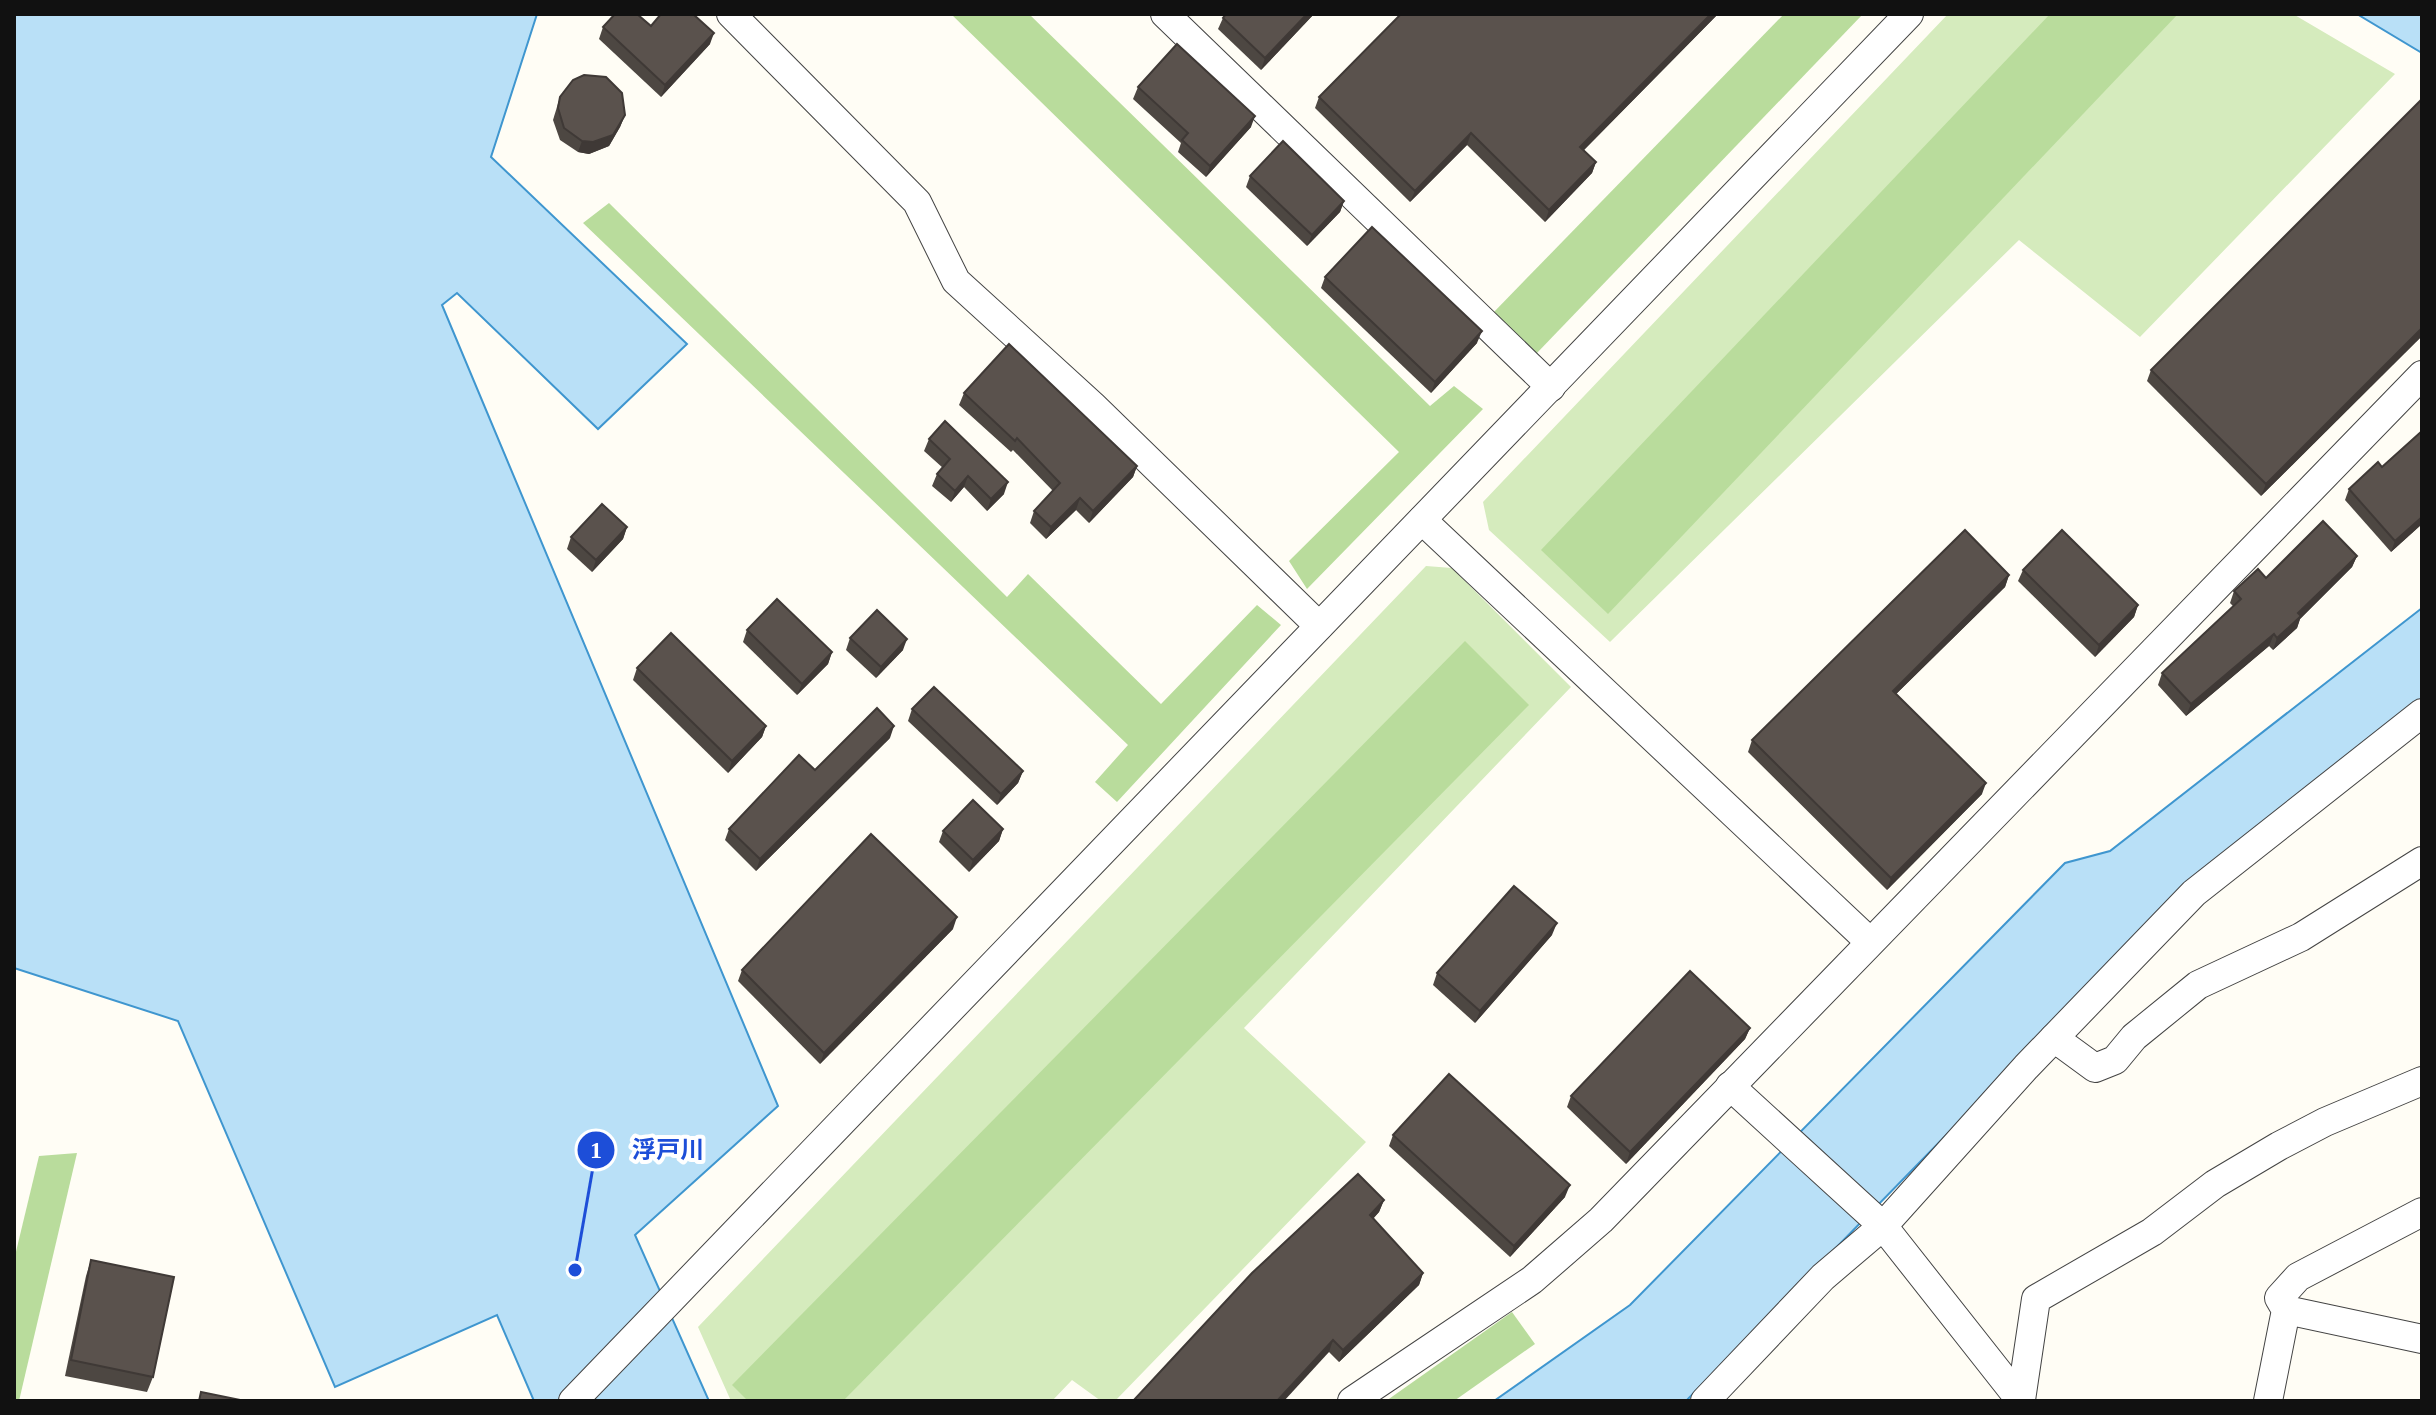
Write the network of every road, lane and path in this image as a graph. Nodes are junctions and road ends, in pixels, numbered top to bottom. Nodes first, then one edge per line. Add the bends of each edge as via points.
1 (731, 14) edge
2 (1165, 14) edge
3 (1909, 14) edge
4 (2422, 375) edge
5 (1551, 387) junction
6 (1422, 520) junction
7 (1319, 626) junction
8 (2422, 713) edge
9 (2422, 861) edge
10 (1870, 942) junction
11 (2054, 1038) junction
12 (2422, 1081) edge
13 (1730, 1086) junction
14 (2422, 1212) edge
15 (1883, 1226) junction
16 (2286, 1310) junction
17 (2422, 1339) edge
18 (2021, 1400) edge
19 (573, 1401) edge
20 (1352, 1401) edge
21 (1705, 1401) edge
22 (2268, 1401) edge

1 - 7 street via 917,202 956,281
2 - 5 street
3 - 5 street
4 - 10 street
5 - 6 street
6 - 7 street
6 - 10 street
7 - 19 street
8 - 11 street via 2194,893
9 - 11 street via 2301,937 2198,985 2134,1037 2115,1060 2095,1068
10 - 13 street
11 - 15 street
12 - 18 street via 2279,1146 2215,1184 2152,1232 2036,1299
13 - 15 street
13 - 20 street via 1601,1220 1532,1280
14 - 16 street via 2298,1277 2279,1298
15 - 18 street
15 - 21 street via 1823,1277
16 - 17 street
16 - 22 street

